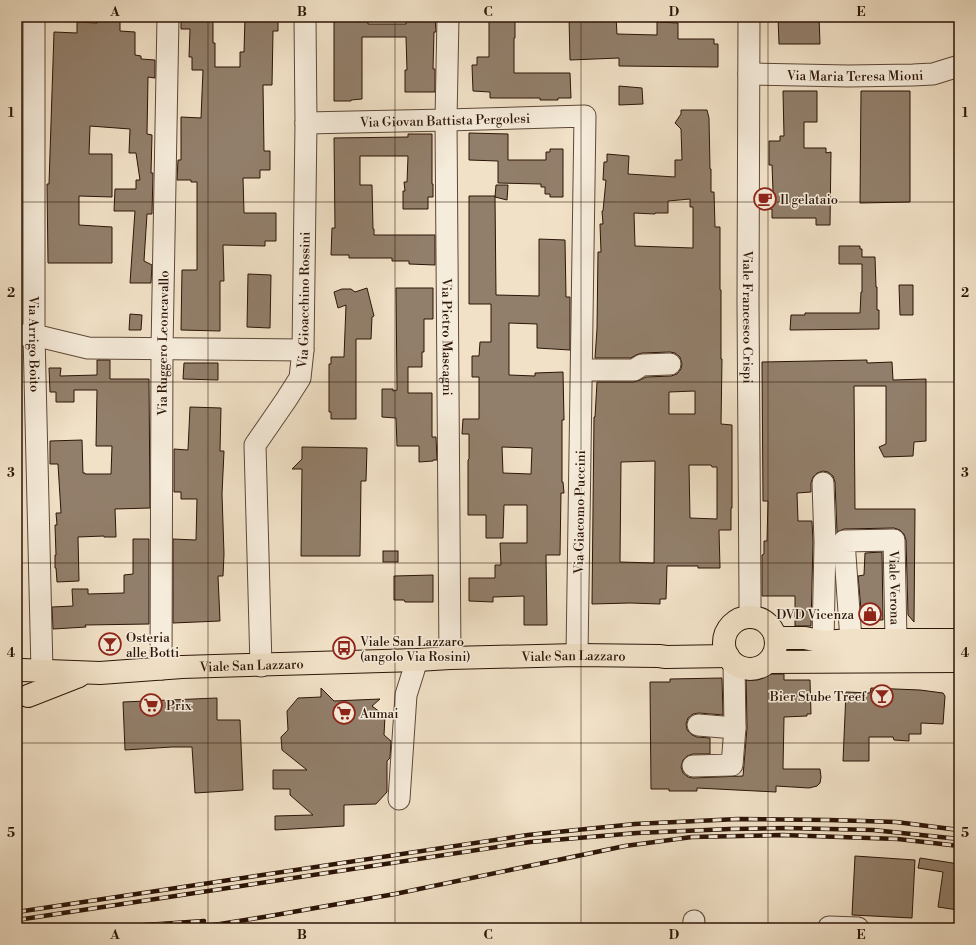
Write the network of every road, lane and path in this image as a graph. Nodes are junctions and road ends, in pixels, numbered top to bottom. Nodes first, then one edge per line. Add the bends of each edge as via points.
1 (34, 17) edge
2 (168, 17) edge
3 (305, 17) edge
4 (448, 17) edge
5 (749, 17) edge
6 (959, 66) edge
7 (749, 74) junction
8 (585, 116) joint
9 (446, 120) junction
10 (306, 123) junction
11 (25, 182) edge
12 (25, 335) edge
13 (162, 349) junction
14 (303, 350) junction
15 (670, 364) dead end
16 (582, 370) junction
17 (823, 483) dead end
18 (750, 616) junction
19 (776, 638) junction
20 (851, 640) junction
21 (896, 640) junction
22 (959, 640) edge
23 (823, 642) junction
24 (729, 654) junction
25 (577, 655) junction
26 (450, 658) junction
27 (417, 660) junction
28 (959, 661) edge
29 (768, 662) junction
30 (261, 666) junction
31 (27, 669) edge
32 (161, 669) junction
33 (86, 673) junction
34 (22, 701) edge
35 (698, 725) dead end
36 (735, 728) junction
37 (693, 766) dead end
38 (399, 799) dead end
39 (829, 927) dead end
40 (858, 928) edge

1 - 11 street, Via Arrigo Boito
2 - 13 street, Via Ruggero Leoncavallo
3 - 10 street, Via Gioacchino Rossini
4 - 9 street, Via Pietro Mascagni
5 - 7 street, Viale Francesco Crispi
6 - 7 street, Via Maria Teresa Mioni via 933,74 913,75
7 - 18 street, Viale Francesco Crispi
8 - 9 street, Via Giovan Battista Pergolesi
8 - 16 street, Via Giacomo Puccini
9 - 10 street, Via Giovan Battista Pergolesi
9 - 26 street, Via Pietro Mascagni
10 - 14 street, Via Gioacchino Rossini
11 - 12 street, Via Arrigo Boito
12 - 13 street via 88,348
12 - 31 street, Via Arrigo Boito
13 - 14 street
13 - 32 street, Via Ruggero Leoncavallo
14 - 30 street, Via Gioacchino Rossini via 300,378 255,445
15 - 16 street via 642,365 634,370
16 - 25 street, Via Giacomo Puccini
17 - 23 street
18 - 19 main road via 768,624
18 - 24 main road via 734,622 727,631
19 - 23 main road, Viale Verona via 805,638
19 - 29 main road via 776,650
20 - 21 main road, Viale Verona
20 - 21 street, Viale Verona via 844,541 894,540
20 - 23 main road, Viale Verona
21 - 22 main road, Viale Verona
24 - 25 main road, Viale San Lazzaro
24 - 29 main road via 740,667 748,669 760,667
24 - 36 street
25 - 26 main road, Viale San Lazzaro
26 - 27 main road, Viale San Lazzaro
27 - 30 main road, Viale San Lazzaro
27 - 38 street via 406,695
28 - 29 main road
30 - 32 main road, Viale San Lazzaro
31 - 33 main road, Viale San Lazzaro
31 - 34 main road, Viale San Lazzaro via 29,685
32 - 33 main road, Viale San Lazzaro
33 - 34 main road, Viale San Lazzaro
35 - 36 street
36 - 37 street via 732,765
39 - 40 street

